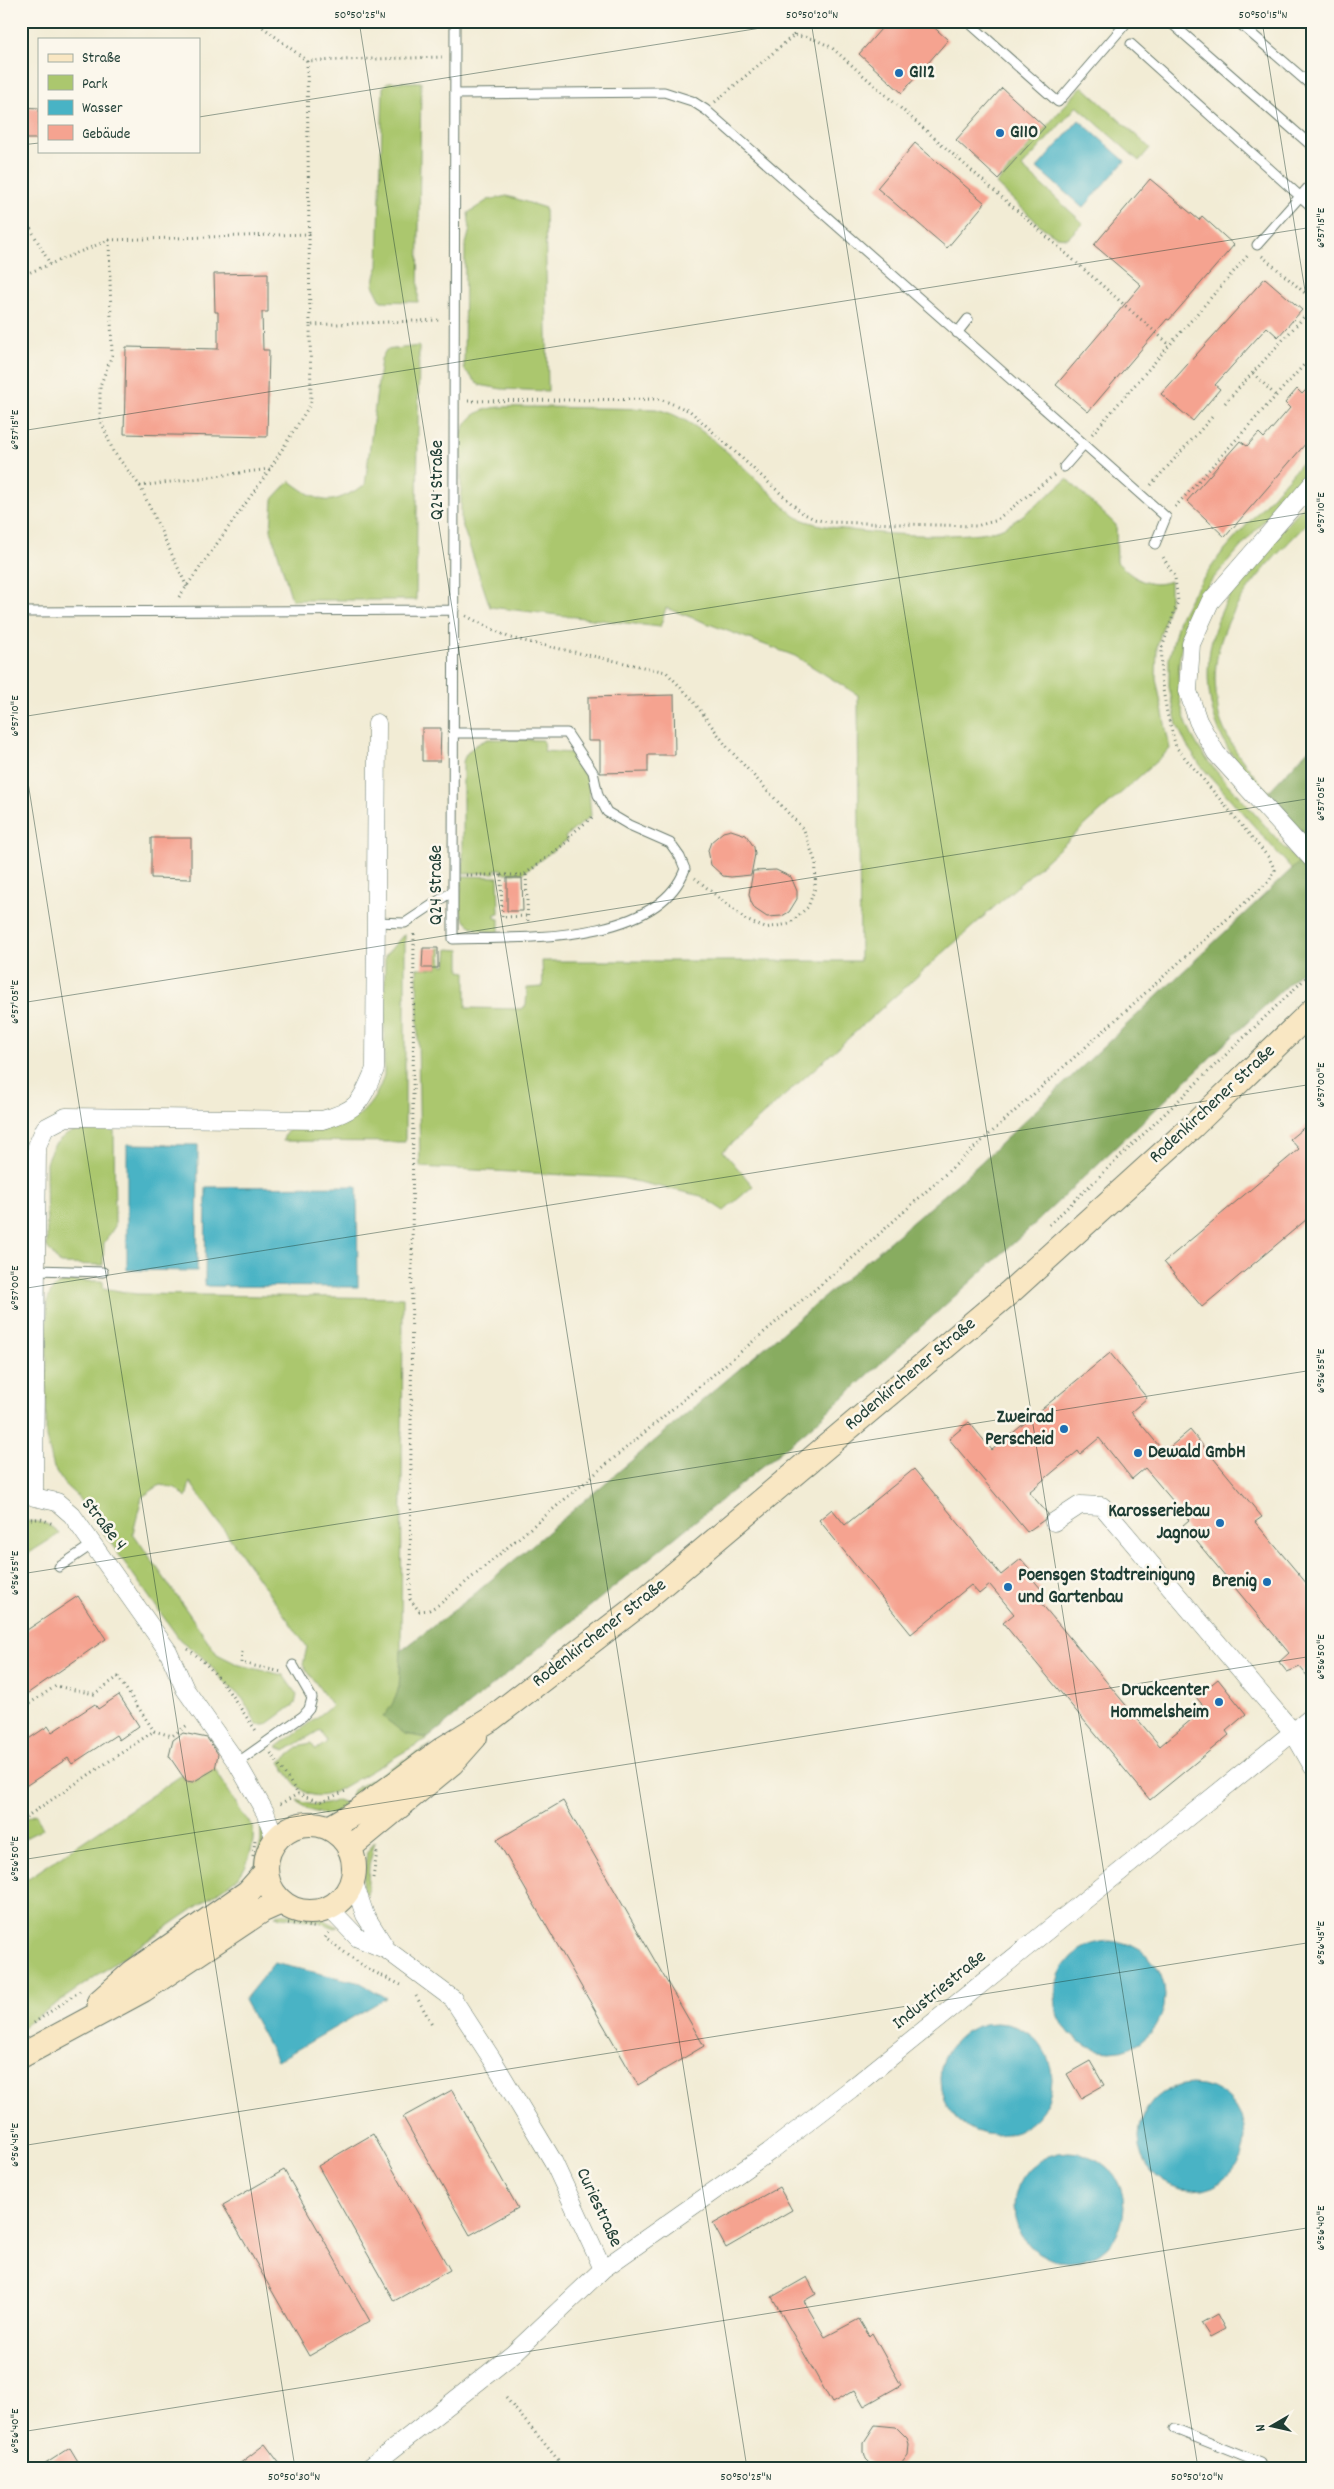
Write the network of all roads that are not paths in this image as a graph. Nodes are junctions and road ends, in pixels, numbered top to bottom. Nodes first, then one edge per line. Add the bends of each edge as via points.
1 (455, 21) edge
2 (967, 21) edge
3 (1128, 21) edge
4 (1169, 21) edge
5 (1237, 21) edge
6 (1131, 44) dead end
7 (1313, 87) edge
8 (455, 94) junction
9 (1313, 147) edge
10 (1313, 182) edge
11 (1300, 197) junction
12 (1313, 208) edge
13 (1256, 247) road end
14 (968, 319) dead end
15 (957, 333) junction
16 (1084, 444) junction
17 (1064, 467) road end
18 (1313, 483) edge
19 (1155, 544) road end
20 (454, 610) junction
21 (21, 612) edge
22 (377, 723) dead end
23 (454, 733) junction
24 (1313, 860) edge
25 (453, 891) junction
26 (376, 922) junction
27 (1313, 1010) edge
28 (1313, 1030) edge
29 (1252, 1069) junction
30 (37, 1270) junction
31 (103, 1272) dead end
32 (29, 1314) edge
33 (28, 1497) edge
34 (1054, 1522) dead end
35 (93, 1544) junction
36 (58, 1567) dead end
37 (293, 1665) dead end
38 (1313, 1716) edge
39 (1293, 1732) junction
40 (237, 1764) junction
41 (1313, 1767) edge
42 (364, 1821) junction
43 (329, 1828) junction
44 (265, 1839) junction
45 (349, 1848) junction
46 (259, 1866) junction
47 (353, 1880) junction
48 (272, 1906) junction
49 (327, 1921) junction
50 (387, 1950) junction
51 (70, 2027) junction
52 (21, 2056) edge
53 (603, 2269) junction
54 (1175, 2429) dead end
55 (1260, 2463) dead end
56 (369, 2468) edge

1 - 8 lane, Q24 Straße
2 - 3 lane via 1058,102
4 - 9 lane
5 - 7 lane
6 - 11 lane
8 - 15 lane via 664,92 692,101
8 - 20 lane, Q24 Straße
10 - 11 lane
11 - 12 lane
11 - 13 lane
14 - 15 lane
15 - 16 lane
16 - 17 lane
16 - 19 lane via 1166,517
18 - 24 street via 1210,602 1191,644 1188,691 1198,721 1216,753
20 - 21 lane
20 - 23 lane, Q24 Straße
22 - 26 street
23 - 25 lane, Q24 Straße
23 - 25 lane, Q24 Straße via 568,733 593,772 598,795 607,812 670,843 684,869 680,882 666,899 639,916 588,932 453,939
25 - 26 lane via 414,919
26 - 30 street, Straße 4 via 375,1069 362,1098 346,1113 322,1120 66,1117 45,1128 37,1146
27 - 29 main road, Rodenkirchener Straße
28 - 29 main road
29 - 42 main road, Rodenkirchener Straße via 1010,1292 631,1611 491,1719 452,1763
30 - 31 lane
30 - 32 street, Straße 4
32 - 33 street, Straße 4
33 - 35 street, Straße 4 via 57,1502 72,1515
34 - 39 street via 1080,1505 1102,1506
35 - 36 lane
35 - 40 street, Straße 4 via 168,1651 185,1689
37 - 40 lane via 312,1698 309,1709
38 - 39 street, Industriestraße
39 - 41 street
39 - 53 street, Industriestraße via 851,2089 769,2152
40 - 44 street, Straße 4 via 266,1812
42 - 43 main road, Rodenkirchener Straße
42 - 45 main road, Rodenkirchener Straße
43 - 44 main road via 310,1823
43 - 45 main road via 340,1835
44 - 46 main road via 266,1857
45 - 47 main road via 354,1860
46 - 48 main road via 271,1890
46 - 51 main road via 248,1892 133,1972
47 - 49 main road
47 - 50 street, Curiestraße via 364,1912
48 - 49 main road via 316,1912
48 - 51 main road via 143,1990
49 - 50 street, Curiestraße via 330,1909 358,1938
50 - 53 street, Curiestraße via 453,2000 553,2161
51 - 52 main road
53 - 56 street, Curiestraße via 513,2354
54 - 55 lane

